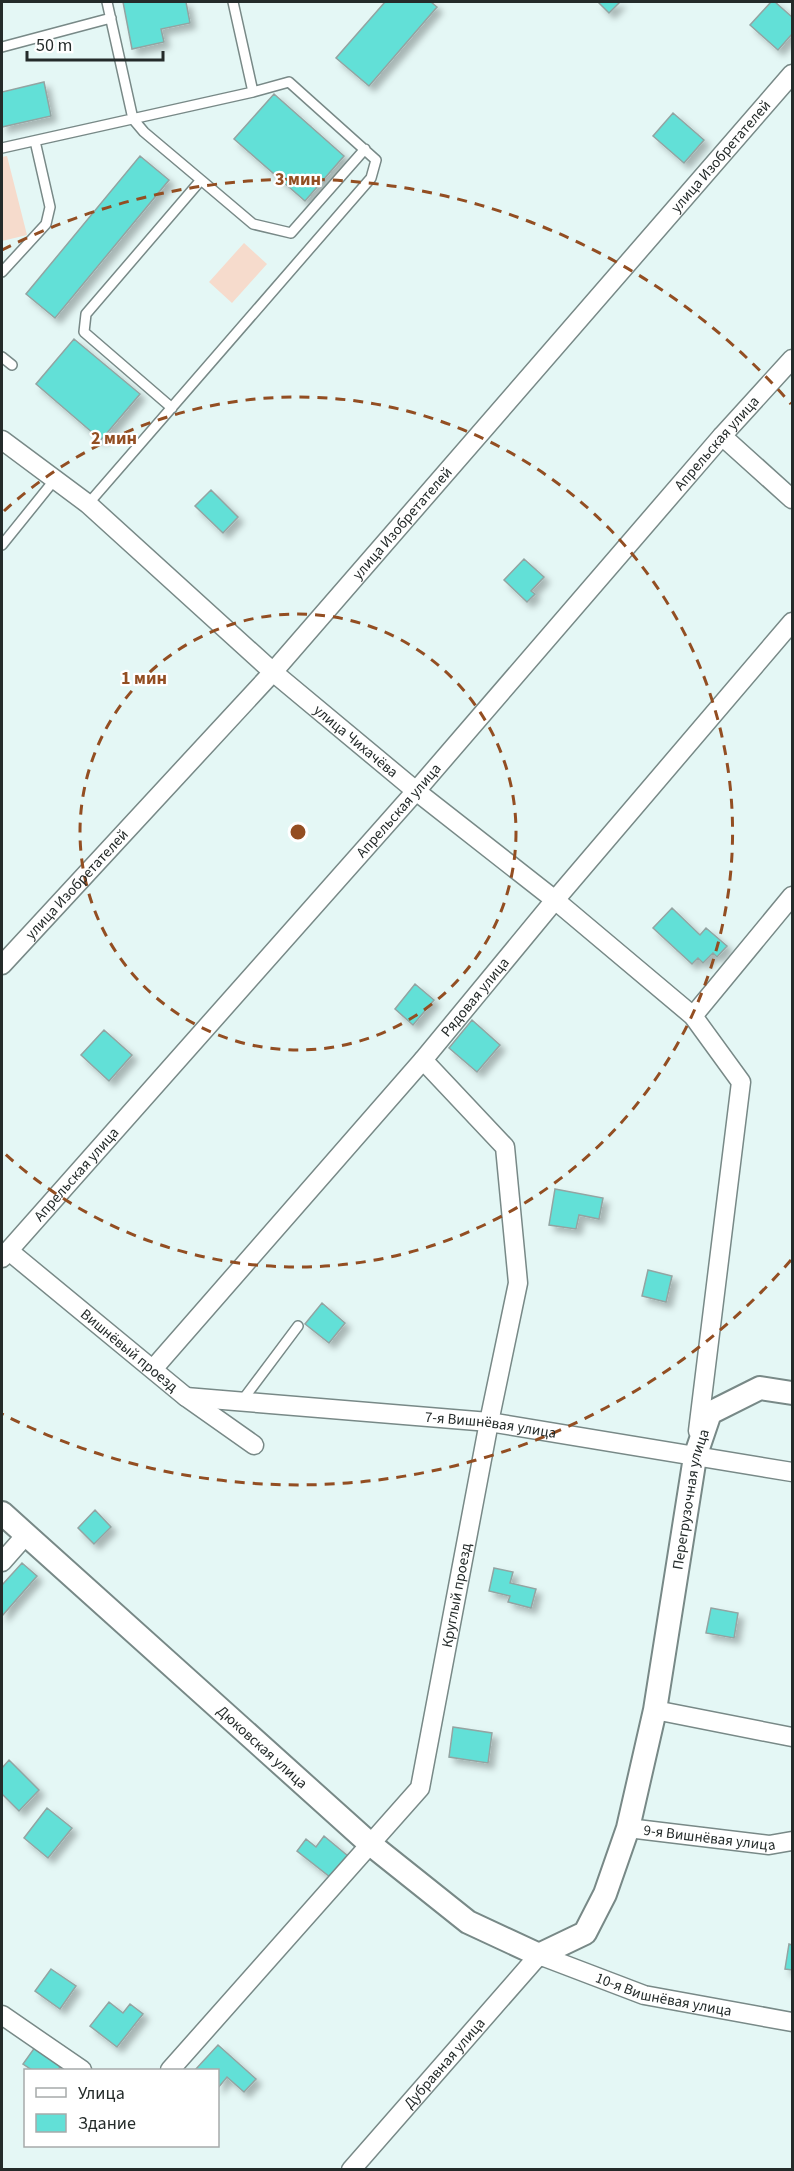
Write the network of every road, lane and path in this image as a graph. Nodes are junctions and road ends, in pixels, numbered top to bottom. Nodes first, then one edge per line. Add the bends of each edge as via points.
1 (107, 2) edge
2 (233, 2) edge
3 (111, 18) junction
4 (2, 47) edge
5 (792, 74) edge
6 (254, 92) junction
7 (133, 119) junction
8 (34, 141) junction
9 (2, 148) edge
10 (365, 149) junction
11 (201, 180) junction
12 (3, 266) edge
13 (2, 357) edge
14 (792, 359) edge
15 (12, 365) dead end
16 (172, 408) junction
17 (722, 436) junction
18 (2, 440) edge
19 (56, 478) junction
20 (792, 499) edge
21 (88, 504) junction
22 (3, 541) edge
23 (792, 622) edge
24 (273, 672) junction
25 (416, 791) junction
26 (792, 896) edge
27 (555, 900) junction
28 (2, 965) edge
29 (693, 1016) junction
30 (423, 1060) junction
31 (5, 1255) edge
32 (298, 1326) dead end
33 (153, 1369) junction
34 (792, 1393) edge
35 (186, 1397) junction
36 (241, 1402) junction
37 (489, 1422) junction
38 (254, 1445) dead end
39 (695, 1457) junction
40 (792, 1472) edge
41 (2, 1513) edge
42 (25, 1536) junction
43 (2, 1562) edge
44 (655, 1710) junction
45 (792, 1737) edge
46 (628, 1828) junction
47 (792, 1840) edge
48 (369, 1843) junction
49 (539, 1955) junction
50 (2, 2015) edge
51 (792, 2022) edge
52 (81, 2069) edge
53 (171, 2069) edge
54 (351, 2169) edge

1 - 3 lane
2 - 6 lane
3 - 4 lane
3 - 7 lane
5 - 24 street, улица Изобретателей
6 - 7 lane
6 - 10 lane via 290,82
7 - 8 lane
7 - 11 lane
8 - 9 lane
8 - 12 lane via 50,207 46,224
10 - 11 lane via 291,233 253,224
10 - 16 lane via 376,159 371,178
11 - 16 lane via 86,314 84,332
13 - 15 lane
14 - 17 street, Апрельская улица
16 - 21 lane
17 - 20 street
17 - 25 street, Апрельская улица
18 - 19 street, улица Чихачёва
19 - 21 street, улица Чихачёва
19 - 22 lane
21 - 24 street, улица Чихачёва
23 - 27 street, Рядовая улица
24 - 25 street, улица Чихачёва
24 - 28 street, улица Изобретателей
25 - 27 street, улица Чихачёва
25 - 31 street, Апрельская улица
26 - 29 street
27 - 29 street, улица Чихачёва
27 - 30 street, Рядовая улица
29 - 39 street, Перегрузочная улица via 741,1082
30 - 33 street, Рядовая улица
30 - 37 street, Круглый проезд via 505,1147 518,1283
31 - 33 street, Вишнёвый проезд
32 - 36 lane
33 - 35 street, Вишнёвый проезд
34 - 39 street via 760,1388 711,1413
35 - 36 street, 7-я Вишнёвая улица
35 - 38 street, Вишнёвый проезд
36 - 37 street, 7-я Вишнёвая улица
37 - 39 street, 7-я Вишнёвая улица
37 - 48 street, Круглый проезд via 420,1788
39 - 40 street, 7-я Вишнёвая улица
39 - 44 street, Перегрузочная улица
41 - 42 street, Дюковская улица
42 - 43 street
42 - 48 street, Дюковская улица
44 - 45 street
44 - 46 street, Перегрузочная улица
46 - 47 street, 9-я Вишнёвая улица via 769,1845
46 - 49 street, Перегрузочная улица via 605,1894 585,1933
48 - 49 street, Дюковская улица via 468,1922
48 - 53 street, Круглый проезд
49 - 51 street, 10-я Вишнёвая улица via 644,1995
49 - 54 street, Дубравная улица
50 - 52 street

